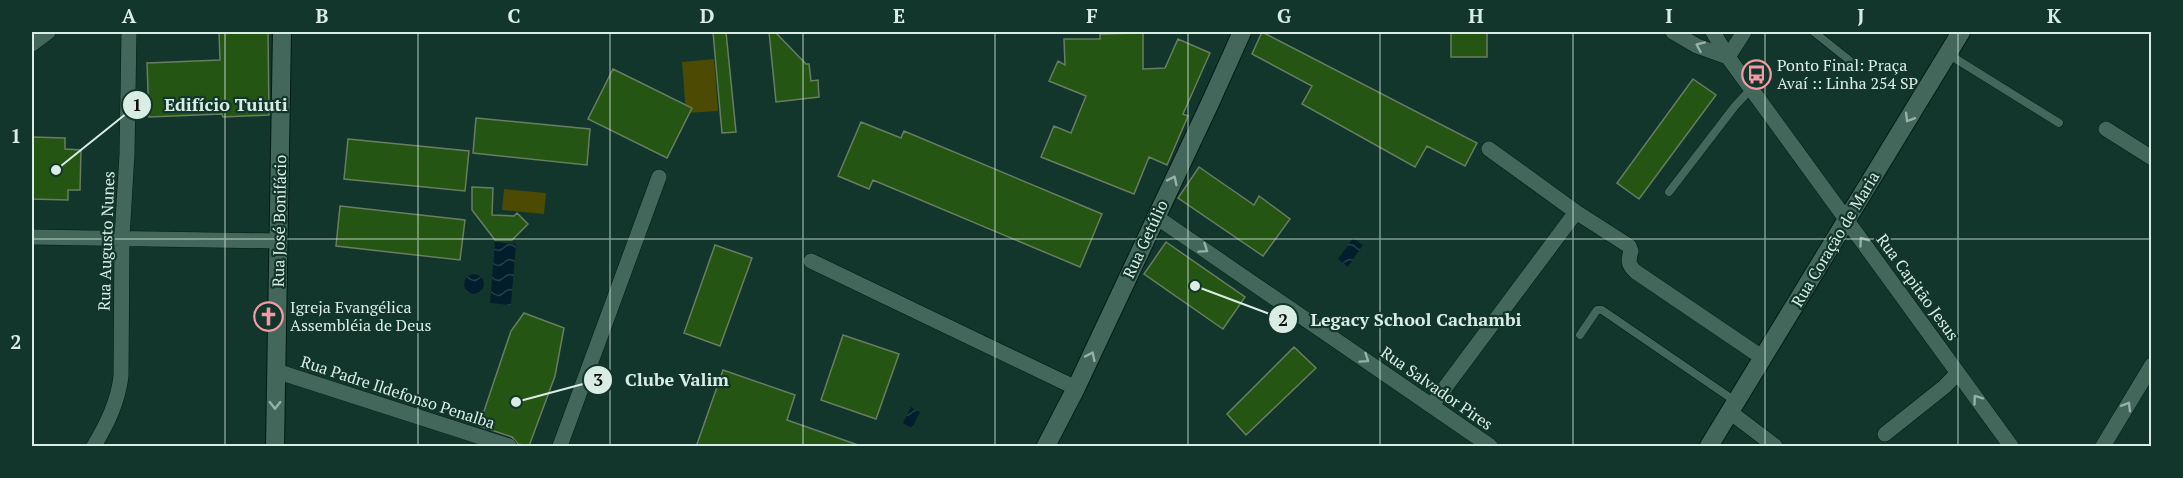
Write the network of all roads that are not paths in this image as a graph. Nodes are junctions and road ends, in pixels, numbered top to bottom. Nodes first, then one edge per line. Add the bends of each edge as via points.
1 (48, 32) edge
2 (129, 32) edge
3 (282, 32) edge
4 (1242, 32) edge
5 (1673, 32) edge
6 (1713, 32) edge
7 (1744, 32) edge
8 (1814, 32) edge
9 (1961, 32) edge
10 (32, 44) edge
11 (1947, 54) junction
12 (1728, 57) junction
13 (1854, 64) dead end
14 (1751, 89) junction
15 (2059, 123) dead end
16 (2106, 129) dead end
17 (1489, 149) dead end
18 (2151, 158) edge
19 (659, 177) dead end
20 (1669, 192) dead end
21 (1576, 212) junction
22 (1155, 216) junction
23 (1848, 220) junction
24 (32, 237) edge
25 (122, 237) junction
26 (279, 240) junction
27 (811, 261) dead end
28 (1580, 335) dead end
29 (1763, 358) junction
30 (2151, 365) edge
31 (276, 371) junction
32 (1958, 373) junction
33 (1076, 388) junction
34 (1432, 405) junction
35 (1733, 407) junction
36 (1885, 434) dead end
37 (94, 447) edge
38 (275, 447) edge
39 (509, 447) edge
40 (560, 447) edge
41 (1046, 447) edge
42 (1490, 447) edge
43 (1709, 447) edge
44 (1775, 447) edge
45 (2011, 447) edge
46 (2103, 447) edge

1 - 10 street
2 - 25 street, Rua Augusto Nunes
3 - 26 street, Rua José Bonifácio
22 -> 4 street, Rua Getúlio
12 -> 5 street
6 - 12 street, Rua Capitão Jesus
7 - 12 street
8 - 13 lane
9 - 11 street, Rua Coração de Maria
11 - 15 lane
11 -> 23 street, Rua Coração de Maria
12 - 14 street, Rua Capitão Jesus
14 - 20 lane
14 - 23 street, Rua Capitão Jesus
16 - 18 street
17 - 21 street
19 - 40 street
21 - 29 street via 1629,246 1629,266 1636,272
21 - 34 street
33 -> 22 street, Rua Getúlio
22 -> 34 street, Rua Salvador Pires
23 - 29 street, Rua Coração de Maria
32 -> 23 street, Rua Capitão Jesus
24 - 25 street
25 - 26 street
25 - 37 street, Rua Augusto Nunes via 119,392
26 - 31 street, Rua José Bonifácio
27 - 33 street
28 - 35 lane via 1597,310 1602,310
29 - 35 street, Rua Coração de Maria
46 -> 30 street
31 -> 38 street, Rua José Bonifácio
31 - 39 street, Rua Padre Ildefonso Penalba
32 - 36 street
45 -> 32 street, Rua Capitão Jesus
33 - 41 street, Rua Getúlio
34 - 42 street, Rua Salvador Pires
35 - 43 street, Rua Coração de Maria
35 - 44 street

